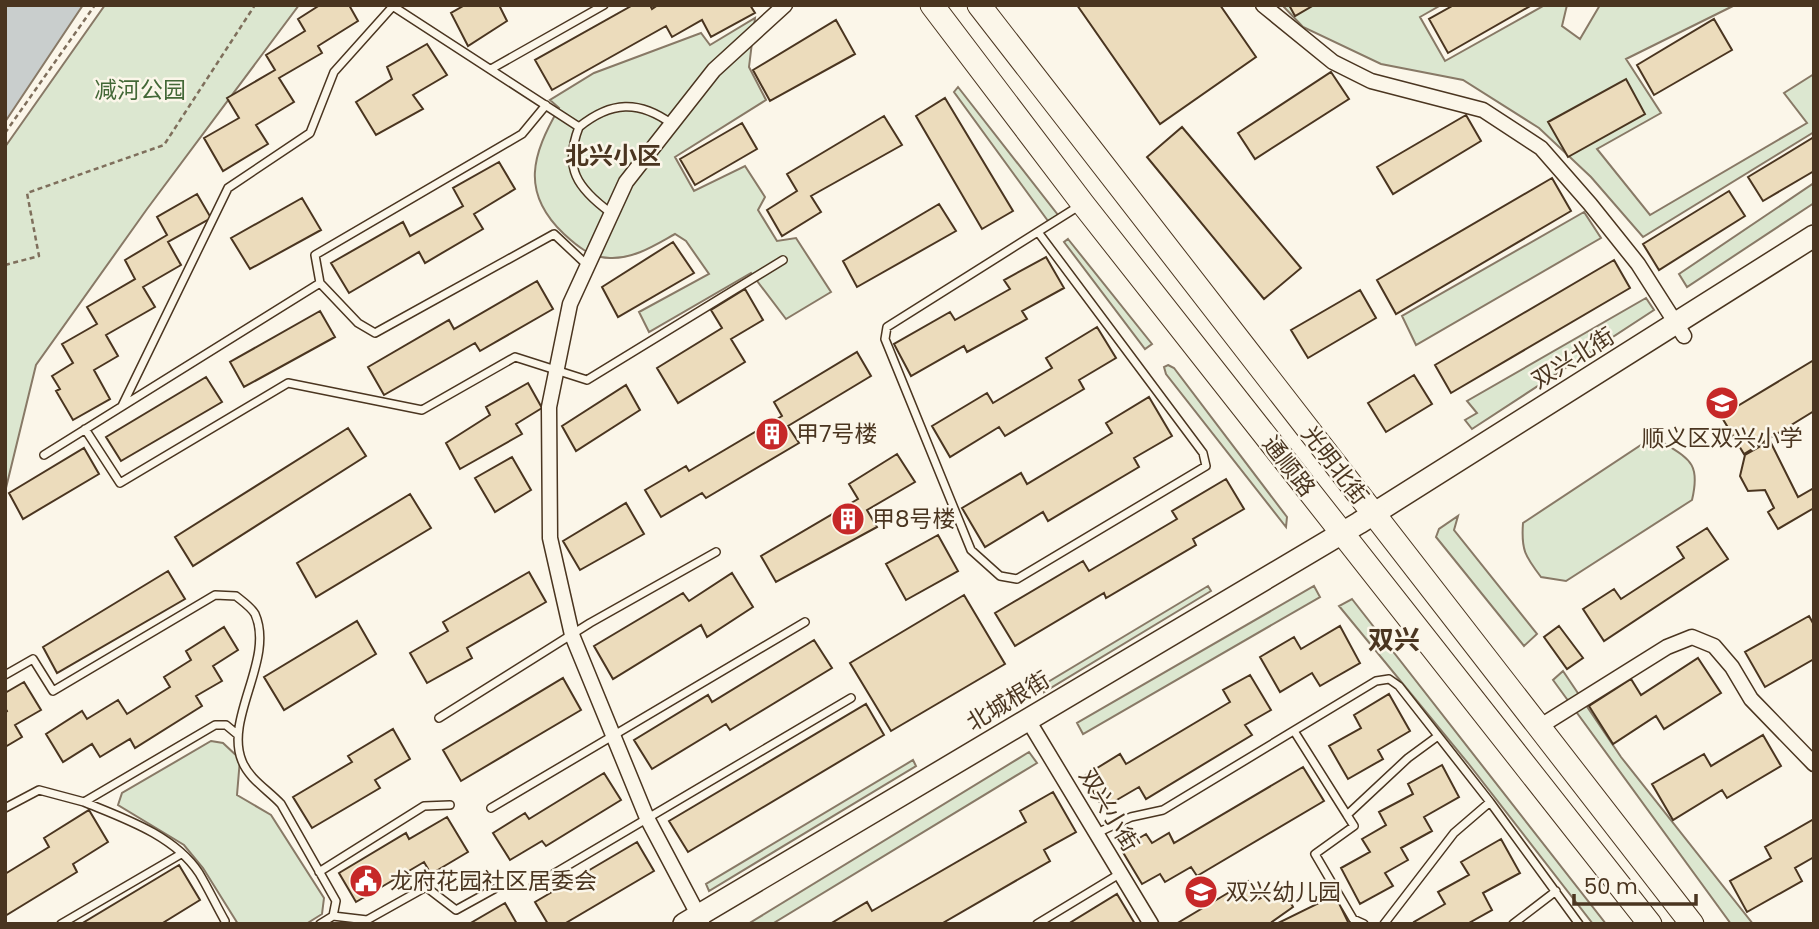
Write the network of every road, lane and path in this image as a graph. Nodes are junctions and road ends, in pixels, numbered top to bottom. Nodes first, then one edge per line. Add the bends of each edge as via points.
1 (95, 5) edge
2 (255, 5) edge
3 (393, 5) edge
4 (604, 5) edge
5 (785, 5) edge
6 (932, 5) edge
7 (979, 5) edge
8 (1263, 5) edge
9 (769, 11) edge
10 (491, 69) junction
11 (546, 104) junction
12 (672, 124) junction
13 (579, 127) junction
14 (5, 133) edge
15 (1083, 204) junction
16 (611, 214) junction
17 (1038, 232) junction
18 (1814, 236) edge
19 (1814, 251) edge
20 (783, 260) dead end
21 (5, 265) edge
22 (588, 266) junction
23 (320, 283) junction
24 (1680, 330) junction
25 (556, 370) junction
26 (121, 407) junction
27 (86, 429) junction
28 (44, 455) dead end
29 (1362, 528) junction
30 (716, 552) dead end
31 (805, 622) dead end
32 (572, 635) junction
33 (5, 675) edge
34 (851, 698) dead end
35 (439, 718) dead end
36 (1030, 725) junction
37 (1539, 726) junction
38 (1294, 731) junction
39 (238, 735) junction
40 (614, 736) junction
41 (1438, 736) junction
42 (1814, 764) edge
43 (84, 802) junction
44 (1490, 803) junction
45 (450, 806) dead end
46 (5, 808) edge
47 (491, 808) dead end
48 (1347, 815) junction
49 (648, 818) junction
50 (1096, 833) junction
51 (181, 853) junction
52 (319, 872) junction
53 (1121, 873) junction
54 (533, 886) dead end
55 (494, 889) dead end
56 (1556, 891) junction
57 (332, 916) junction
58 (698, 922) edge
59 (224, 923) edge
60 (61, 924) edge
61 (320, 924) edge
62 (1038, 924) edge
63 (1151, 924) edge
64 (1364, 924) edge
65 (1384, 924) edge
66 (1513, 924) edge
67 (1579, 924) edge
68 (1650, 924) edge
69 (1692, 924) edge

1 - 14 path
2 - 21 path via 164,145 27,193 39,256
3 - 10 lane
3 - 26 lane via 334,72 310,133 228,188
4 - 10 lane
5 - 9 street
6 - 15 main road, 通顺路
7 - 29 main road, 光明北街
8 - 24 street via 1333,62 1371,81 1483,110 1541,148 1638,264
9 - 12 street
10 - 11 lane
11 - 13 lane
11 - 23 lane via 523,134 315,255
12 - 13 lane via 654,112 625,106 596,113
12 - 16 street via 626,182
13 - 16 lane via 573,143 573,170 593,200
15 - 17 lane
15 - 29 main road, 通顺路
16 - 22 street
17 - 17 lane via 1203,453 1206,466 1017,579 1000,576 971,550 885,339 887,327
18 - 24 street, 双兴北街
19 - 24 street, 双兴北街
20 - 25 lane via 587,380
22 - 23 lane via 554,234 376,333 358,323
22 - 25 street via 570,304
23 - 26 lane
24 - 29 street, 双兴北街
25 - 27 lane via 515,357 422,410 288,383 120,483
25 - 32 street via 549,407 550,538
26 - 27 lane
27 - 28 lane
29 - 36 street, 北城根街
29 - 37 main road, 光明北街
29 - 68 main road, 通顺路
30 - 32 lane
31 - 40 lane
32 - 35 lane
32 - 40 street
33 - 39 lane via 33,659 52,691 215,595 236,596 254,613 261,640
34 - 49 lane
36 - 50 street, 双兴小街
36 - 58 street, 北城根街
37 - 42 street via 1667,647 1692,637 1714,646 1751,698
37 - 69 main road, 光明北街
38 - 41 lane via 1376,681 1389,680 1399,686
38 - 48 lane
38 - 50 lane via 1164,810 1131,817
39 - 43 lane via 226,725 215,726
39 - 52 lane via 240,759 248,774 281,804
40 - 47 lane
40 - 49 street
41 - 44 lane
41 - 48 lane
43 - 46 lane via 39,790
43 - 51 lane via 162,839
44 - 56 lane
44 - 65 lane via 1454,833
45 - 52 lane via 424,806
48 - 64 lane via 1354,826 1315,854 1353,919
49 - 54 lane
49 - 58 street
50 - 53 street, 双兴小街
51 - 59 lane via 198,871
51 - 60 lane
52 - 57 lane via 335,901
53 - 62 lane
53 - 63 street, 双兴小街
55 - 57 lane via 456,909 426,887 367,920
56 - 66 lane
56 - 67 lane
57 - 61 lane

